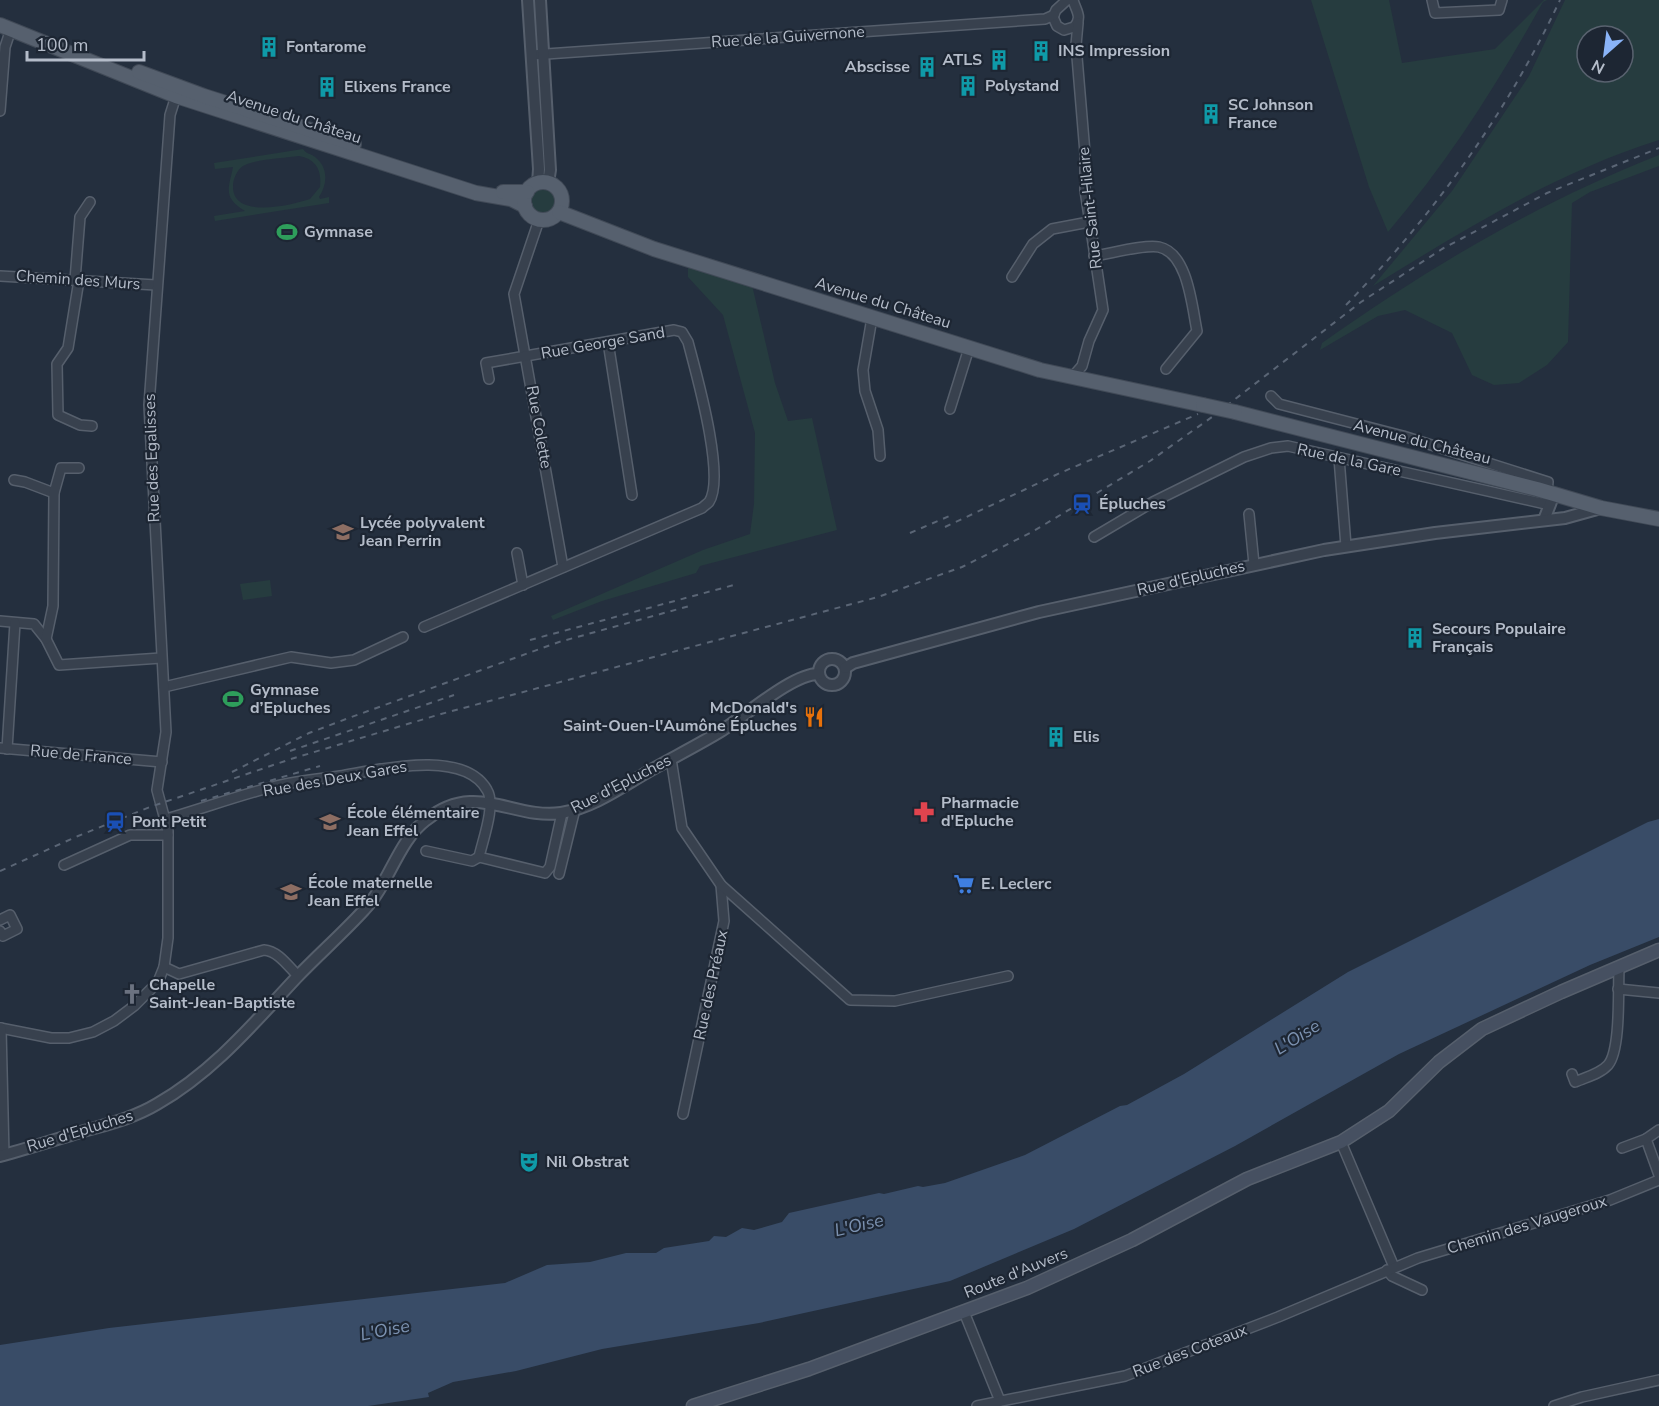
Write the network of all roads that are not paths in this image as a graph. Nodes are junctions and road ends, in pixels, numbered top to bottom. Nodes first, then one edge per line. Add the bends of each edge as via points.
1 (528, 0) edge
2 (540, 0) edge
3 (1432, 0) edge
4 (1466, 0) edge
5 (1502, 0) edge
6 (1070, 3) edge
7 (1465, 11) junction
8 (1051, 18) junction
9 (1078, 23) junction
10 (6, 27) edge
11 (1062, 29) junction
12 (1076, 45) junction
13 (544, 55) junction
14 (532, 56) junction
15 (177, 92) junction
16 (0, 111) edge
17 (534, 191) junction
18 (90, 202) dead end
19 (559, 212) junction
20 (539, 220) junction
21 (1089, 222) junction
22 (1094, 256) junction
23 (0, 276) edge
24 (1012, 277) dead end
25 (77, 280) junction
26 (156, 285) junction
27 (872, 318) junction
28 (608, 342) junction
29 (969, 348) junction
30 (526, 356) junction
31 (1082, 366) junction
32 (1166, 369) dead end
33 (1068, 377) junction
34 (489, 379) dead end
35 (1089, 382) junction
36 (1270, 396) dead end
37 (950, 409) dead end
38 (92, 426) dead end
39 (880, 456) dead end
40 (1339, 458) junction
41 (79, 468) dead end
42 (14, 480) dead end
43 (54, 493) junction
44 (632, 495) dead end
45 (1550, 497) junction
46 (1571, 499) junction
47 (1600, 508) junction
48 (1249, 514) dead end
49 (1556, 519) junction
50 (1659, 519) edge
51 (1544, 520) junction
52 (1094, 537) dead end
53 (1346, 546) junction
54 (518, 553) dead end
55 (1254, 564) junction
56 (563, 567) junction
57 (523, 585) junction
58 (0, 621) edge
59 (15, 623) junction
60 (424, 627) dead end
61 (403, 637) dead end
62 (46, 639) junction
63 (161, 658) junction
64 (844, 668) junction
65 (819, 674) junction
66 (164, 687) junction
67 (4, 749) edge
68 (671, 759) junction
69 (162, 762) junction
70 (491, 802) junction
71 (575, 809) junction
72 (562, 813) junction
73 (166, 819) junction
74 (168, 835) junction
75 (426, 851) dead end
76 (479, 857) junction
77 (64, 865) dead end
78 (559, 874) dead end
79 (721, 885) junction
80 (0, 920) edge
81 (0, 931) edge
82 (1659, 950) edge
83 (164, 967) junction
84 (1619, 968) junction
85 (179, 974) junction
86 (298, 976) junction
87 (1008, 976) dead end
88 (158, 982) junction
89 (1618, 989) junction
90 (1659, 993) edge
91 (0, 1028) edge
92 (1572, 1074) dead end
93 (683, 1114) dead end
94 (1659, 1130) edge
95 (1646, 1139) junction
96 (1341, 1142) junction
97 (1623, 1148) dead end
98 (2, 1155) edge
99 (1659, 1175) edge
100 (1659, 1180) edge
101 (1390, 1269) junction
102 (1422, 1290) dead end
103 (964, 1312) junction
104 (1659, 1380) edge
105 (1000, 1401) junction
106 (693, 1406) edge
107 (977, 1406) edge
108 (1554, 1406) edge

1 - 14 street
2 - 13 street
3 - 7 street via 1435,13
4 - 7 street
5 - 7 street via 1499,10
6 - 8 street, Rue Saint-Hilaire via 1058,8
6 - 9 street, Rue Saint-Hilaire via 1079,15
8 - 11 street
8 - 13 street, Rue de la Guivernone
9 - 11 street via 1070,30
9 - 12 street, Rue Saint-Hilaire
10 - 15 main road, Avenue du Château via 93,64
10 - 16 street
11 - 12 street
12 - 21 street, Rue Saint-Hilaire
13 - 14 street, Rue de la Guivernone
13 - 17 street via 550,170
14 - 17 street via 539,169
15 - 17 main road, Avenue du Château via 491,197 511,199
15 - 26 street, Rue des Egalisses via 170,115
17 - 19 main road via 560,192
17 - 20 main road via 532,217
18 - 25 street via 80,217
19 - 20 main road via 555,217
19 - 27 main road, Avenue du Château via 654,249
20 - 30 street, Rue Colette via 514,294
21 - 22 street, Rue Saint-Hilaire
21 - 24 street via 1052,229 1033,244
22 - 31 street, Rue Saint-Hilaire via 1103,310
22 - 32 street via 1154,247 1164,249 1179,263 1197,331
23 - 25 street, Chemin des Murs
25 - 26 street, Chemin des Murs
25 - 38 street via 68,348 57,364 58,415
26 - 63 street, Rue des Egalisses via 149,405
27 - 29 main road, Avenue du Château
27 - 39 street via 863,370 865,391 878,430
28 - 30 street, Rue George Sand
28 - 44 street
28 - 56 street, Rue George Sand via 674,330 682,332 688,342 714,450 712,493 702,508
29 - 33 main road, Avenue du Château
29 - 37 street
30 - 34 street, Rue George Sand via 486,363
30 - 56 street, Rue Colette
31 - 33 street
31 - 35 street
33 - 35 main road, Avenue du Château
35 - 45 main road, Avenue du Château, bridge via 1235,412
36 - 45 street via 1279,404 1531,475 1548,482
40 - 45 street, Rue de la Gare
40 - 52 street, Rue de la Gare via 1288,446 1271,448 1244,457 1153,502
40 - 53 street
41 - 43 street via 61,468
42 - 43 street
43 - 62 street via 53,606
45 - 46 main road, Avenue du Château
45 - 51 street
46 - 47 main road, Avenue du Château
46 - 49 street via 1564,514
47 - 49 street, Rue d'Epluches
47 - 50 main road, Avenue du Château
48 - 55 street
49 - 51 street, Rue d'Epluches
51 - 53 street, Rue d'Epluches
53 - 55 street, Rue d'Epluches
54 - 57 street
55 - 64 street, Rue d'Epluches via 1039,612
56 - 57 street, Rue George Sand
57 - 60 street, Rue George Sand
58 - 59 street
59 - 62 street via 34,624
59 - 67 street
61 - 66 street via 354,660 331,663 291,657
62 - 63 street via 60,665
63 - 66 street, Rue des Egalisses
64 - 65 street via 831,658 823,662
64 - 65 street via 842,680 835,685 826,684
65 - 68 street, Rue d'Epluches via 781,689 721,731
66 - 69 street, Rue des Egalisses via 166,738
67 - 69 street, Rue de France
68 - 71 street, Rue d'Epluches
68 - 79 street, Rue des Préaux via 682,828
69 - 73 street, Rue des Egalisses via 157,790
70 - 72 street, Rue d'Epluches via 545,814
70 - 73 street, Rue des Deux Gares via 477,778 446,766 429,765 392,767 277,786
70 - 76 street
70 - 86 street, Rue d'Epluches via 461,804 426,820 405,844 372,901
71 - 72 street, Rue d'Epluches
71 - 78 street
72 - 76 street via 550,867 545,873
73 - 74 street, Rue des Egalisses
74 - 77 street via 130,835
74 - 83 street, Rue des Egalisses via 168,938
75 - 76 street via 472,861
79 - 87 street via 850,1000 895,1001
79 - 93 street, Rue des Préaux via 723,931
80 - 81 street via 10,915 17,928 3,936
82 - 84 main road, Route d'Auvers
83 - 85 street
83 - 88 street, Rue des Egalisses
84 - 89 street
84 - 96 main road, Route d'Auvers via 1482,1029 1439,1062 1389,1111
85 - 86 street via 264,950 276,954
85 - 88 street
86 - 98 street, Rue d'Epluches via 207,1070 156,1104 130,1117
88 - 91 street via 134,1006 93,1032 51,1038
89 - 90 street
89 - 92 street via 1612,1060 1575,1082
91 - 98 street
94 - 95 street
95 - 97 street
95 - 99 street
96 - 101 street
96 - 103 main road, Route d'Auvers via 1262,1173 1132,1240
100 - 101 street, Chemin des Vaugeroux via 1610,1200
101 - 102 street via 1392,1276
101 - 105 street, Rue des Coteaux via 1125,1376
103 - 105 street
103 - 106 main road, Route d'Auvers via 809,1369
104 - 108 street
105 - 107 street, Rue des Coteaux

